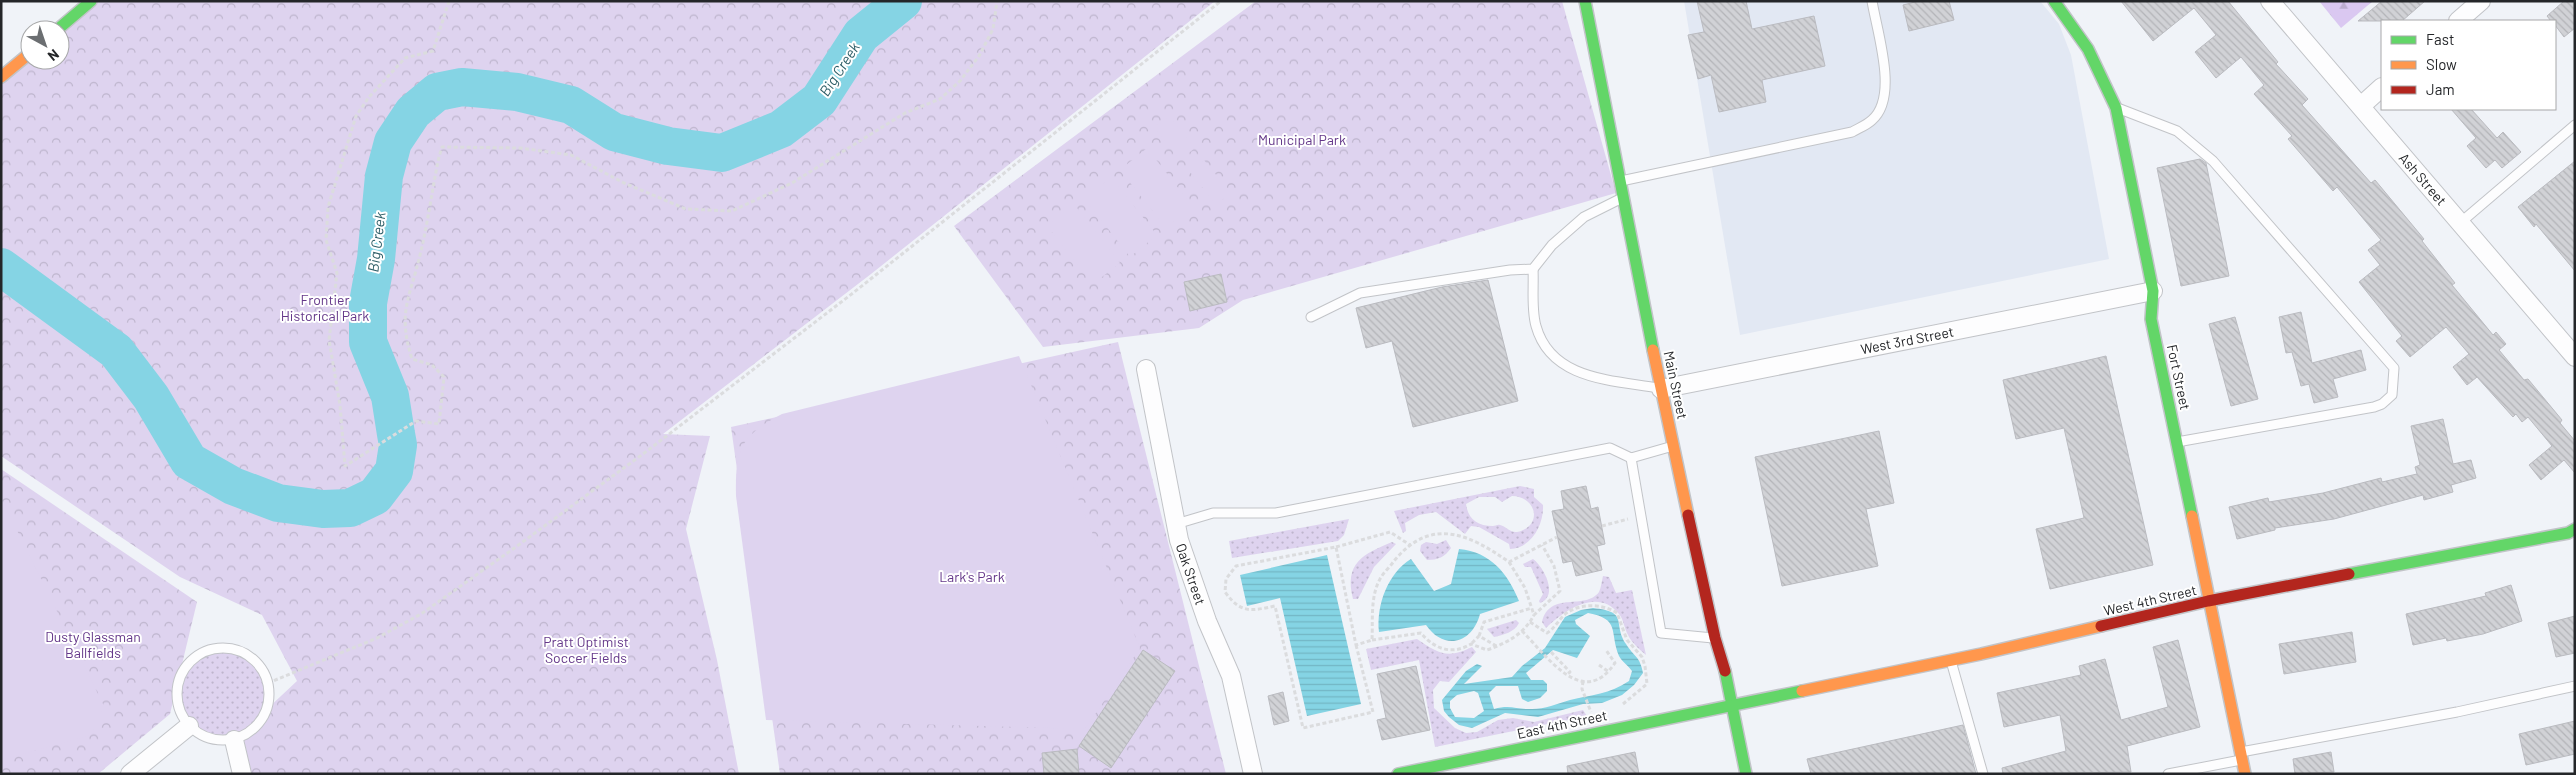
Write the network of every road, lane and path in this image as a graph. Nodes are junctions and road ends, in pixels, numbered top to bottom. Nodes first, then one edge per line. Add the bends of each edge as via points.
1 (91, 1) edge
2 (449, 1) edge
3 (997, 1) edge
4 (1221, 1) edge
5 (1585, 1) edge
6 (1872, 1) edge
7 (2054, 1) edge
8 (2270, 1) edge
9 (2481, 1) edge
10 (69, 20) edge
11 (2459, 20) edge
12 (20, 61) edge
13 (1, 77) edge
14 (2381, 88) edge
15 (2361, 106) junction
16 (2116, 108) junction
17 (2575, 125) edge
18 (1619, 181) junction
19 (1622, 198) junction
20 (2460, 222) junction
21 (1534, 268) junction
22 (2153, 291) junction
23 (1311, 316) dead end
24 (2569, 337) edge
25 (2575, 357) edge
26 (1146, 369) dead end
27 (1661, 389) junction
28 (2177, 442) junction
29 (1673, 446) junction
30 (1631, 458) junction
31 (1641, 516) junction
32 (1176, 524) junction
33 (1602, 526) dead end
34 (2575, 529) edge
35 (1557, 537) dead end
36 (1542, 544) junction
37 (1410, 545) junction
38 (1336, 547) junction
39 (1509, 562) junction
40 (2208, 601) junction
41 (1532, 608) junction
42 (1534, 615) junction
43 (1530, 622) junction
44 (1522, 632) junction
45 (1479, 636) junction
46 (1715, 638) junction
47 (1372, 640) junction
48 (1356, 644) junction
49 (1471, 644) junction
50 (1498, 647) junction
51 (1606, 650) dead end
52 (1551, 652) dead end
53 (1951, 660) junction
54 (1599, 665) dead end
55 (1609, 672) junction
56 (1566, 675) junction
57 (1583, 681) junction
58 (268, 683) junction
59 (2575, 686) edge
60 (1732, 704) junction
61 (1589, 706) dead end
62 (1618, 707) dead end
63 (189, 726) junction
64 (234, 740) junction
65 (2241, 756) junction
66 (130, 774) edge
67 (242, 774) edge
68 (1253, 774) edge
69 (1398, 774) edge
70 (1746, 774) edge
71 (1983, 774) edge
72 (2168, 774) edge
73 (2245, 774) edge

1 - 10 main road
2 - 3 path via 433,51 405,58 356,116 328,207 326,240 337,273 329,340 340,405 345,466 416,422 439,424 444,377 432,365 412,359 405,336 406,299 420,256 442,147 520,148 571,155 624,183 686,209 732,211 792,183 905,113 940,99 960,81 979,56 994,29
4 - 58 path via 854,293 513,549 412,619 378,638
5 - 18 main road, Main Street
6 - 18 lane via 1886,77 1884,103 1873,120 1852,132
7 - 16 main road, Fort Street via 2088,49
8 - 15 street, Ash Street
9 - 11 street
12 - 13 main road
14 - 15 street
15 - 20 street, Ash Street
16 - 22 main road, Fort Street
16 - 28 lane via 2177,132 2213,161 2394,368 2392,395 2374,407
17 - 20 lane
18 - 19 main road, Main Street
19 - 21 lane via 1584,217 1552,245
19 - 27 main road, Main Street
20 - 24 street, Ash Street
21 - 23 lane via 1360,293
21 - 27 lane via 1536,326 1550,356 1581,375
22 - 27 street, West 3rd Street
22 - 28 main road, Fort Street via 2151,319
24 - 25 street, Ash Street
26 - 32 street, Oak Street
27 - 29 main road, Main Street
28 - 40 main road, Fort Street
29 - 30 lane
29 - 46 main road, Main Street
30 - 31 lane
30 - 32 lane via 1610,448 1276,513 1213,513
31 - 33 path
31 - 46 lane via 1661,633
32 - 68 street, Oak Street via 1207,621 1231,676
34 - 40 main road, West 4th Street via 2568,533
35 - 36 path
36 - 39 path
36 - 42 path via 1554,566 1560,591
37 - 38 path via 1390,532
37 - 39 path via 1427,535 1448,534 1469,538
37 - 47 path via 1380,579 1373,605
38 - 48 path
38 - 48 path via 1236,566 1226,579 1225,592 1239,607 1251,611 1275,606 1302,728 1372,712
39 - 41 path via 1525,588
40 - 53 main road, West 4th Street
40 - 65 main road, Fort Street
41 - 42 path
41 - 45 path via 1484,622
42 - 43 path
43 - 44 path
43 - 62 path via 1547,633 1566,613 1577,608 1604,606 1617,613 1628,640 1642,656 1647,684
44 - 50 path
44 - 56 path
45 - 49 path
45 - 50 path
46 - 60 main road, Main Street
47 - 48 path
47 - 49 path via 1421,633 1434,645 1453,651
49 - 50 path via 1487,650
51 - 55 path via 1615,662
52 - 56 path via 1570,672
53 - 60 main road, West 4th Street
53 - 71 lane
54 - 55 path
55 - 57 path via 1605,677
56 - 57 path
57 - 61 path via 1582,689
58 - 63 lane via 257,664 238,650 208,650 194,657 178,683 178,705
58 - 64 lane via 269,696 260,721
59 - 65 lane
60 - 69 main road, East 4th Street
60 - 70 main road, Main Street
63 - 64 lane via 213,739
63 - 66 street
64 - 67 street
65 - 72 lane
65 - 73 main road, Fort Street

